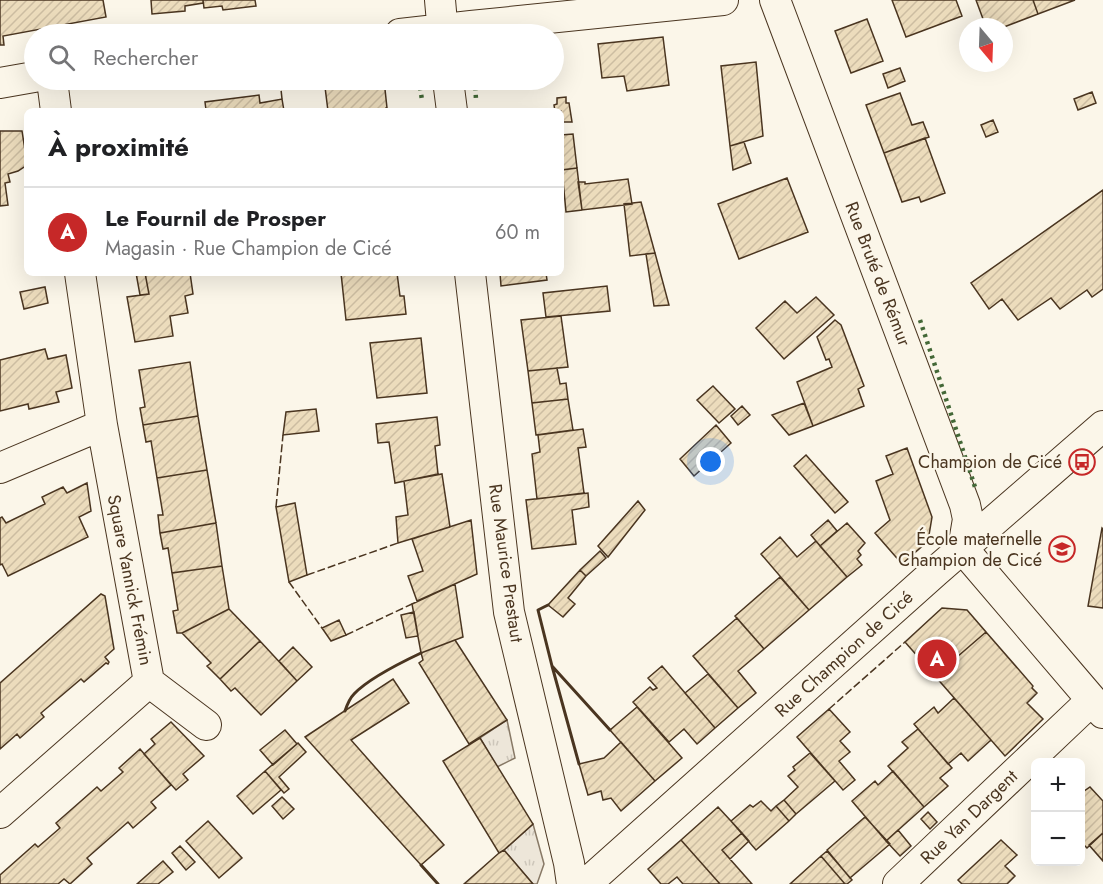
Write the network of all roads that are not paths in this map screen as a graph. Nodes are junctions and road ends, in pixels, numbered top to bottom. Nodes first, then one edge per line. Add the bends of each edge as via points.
1 (723, 0) edge
2 (775, 0) edge
3 (442, 21) edge
4 (24, 78) edge
5 (0, 83) edge
6 (53, 90) edge
7 (449, 90) edge
8 (56, 108) edge
9 (452, 108) edge
10 (80, 276) edge
11 (470, 276) edge
12 (102, 426) junction
13 (1103, 426) edge
14 (0, 468) edge
15 (963, 549) junction
16 (149, 682) junction
17 (1097, 706) edge
18 (206, 725) dead end
19 (0, 813) edge
20 (572, 884) edge
21 (586, 884) edge
22 (898, 884) edge

1 - 3 street
2 - 15 street, Rue Bruté de Rémur via 965,505 968,519
4 - 5 street
6 - 8 street
7 - 9 street
10 - 12 street, Square Yannick Frémin
11 - 20 street, Rue Maurice Prestaut via 509,612
12 - 14 street
12 - 16 street, Square Yannick Frémin
13 - 15 street, Rue Champion de Cicé
15 - 17 street
15 - 21 street, Rue Champion de Cicé
16 - 18 street
16 - 19 street, Square Yannick Frémin
17 - 22 street, Rue Yan Dargent

